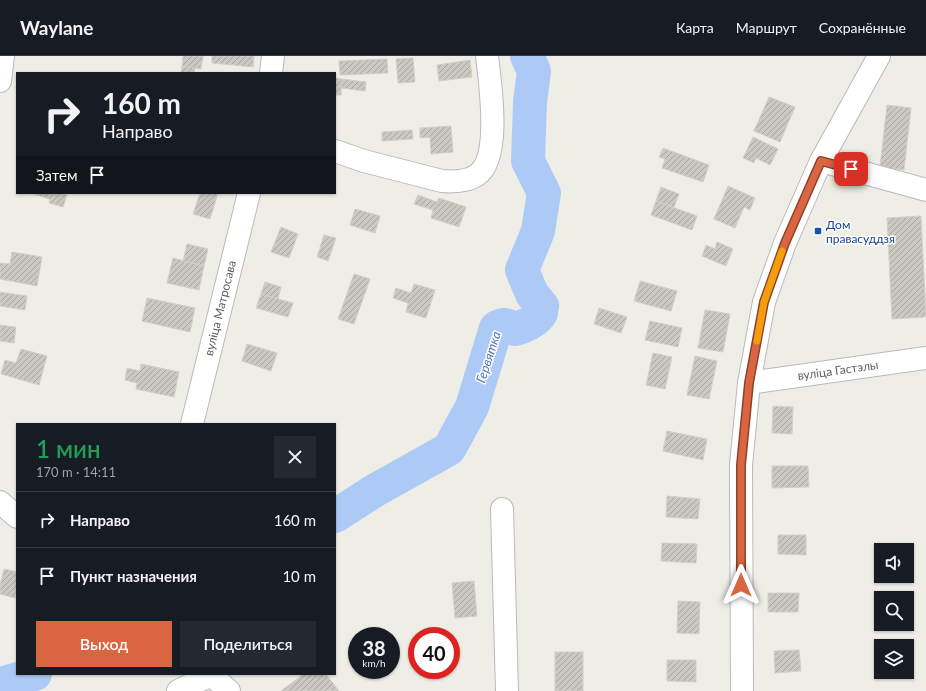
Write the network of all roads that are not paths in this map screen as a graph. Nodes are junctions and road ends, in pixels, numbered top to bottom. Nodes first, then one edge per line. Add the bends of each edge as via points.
1 (3, 56) edge
2 (273, 56) edge
3 (487, 56) edge
4 (879, 56) edge
5 (271, 72) edge
6 (0, 81) edge
7 (336, 152) edge
8 (821, 161) junction
9 (926, 190) edge
10 (249, 194) edge
11 (926, 358) edge
12 (749, 383) junction
13 (192, 423) edge
14 (0, 502) edge
15 (502, 509) dead end
16 (16, 515) edge
17 (204, 675) edge
18 (211, 675) edge
19 (178, 691) edge
20 (229, 691) edge
21 (507, 691) edge
22 (742, 691) edge

1 - 6 street
2 - 5 street
3 - 7 street via 492,100 492,138 486,165 477,175 469,180 442,182
4 - 8 street
8 - 9 street
8 - 12 street via 785,243 764,302
10 - 13 street, вуліца Матросава
11 - 12 street, вуліца Гастэлы
12 - 22 street via 741,465
14 - 16 street
15 - 21 street
17 - 19 street via 205,678
18 - 20 street

